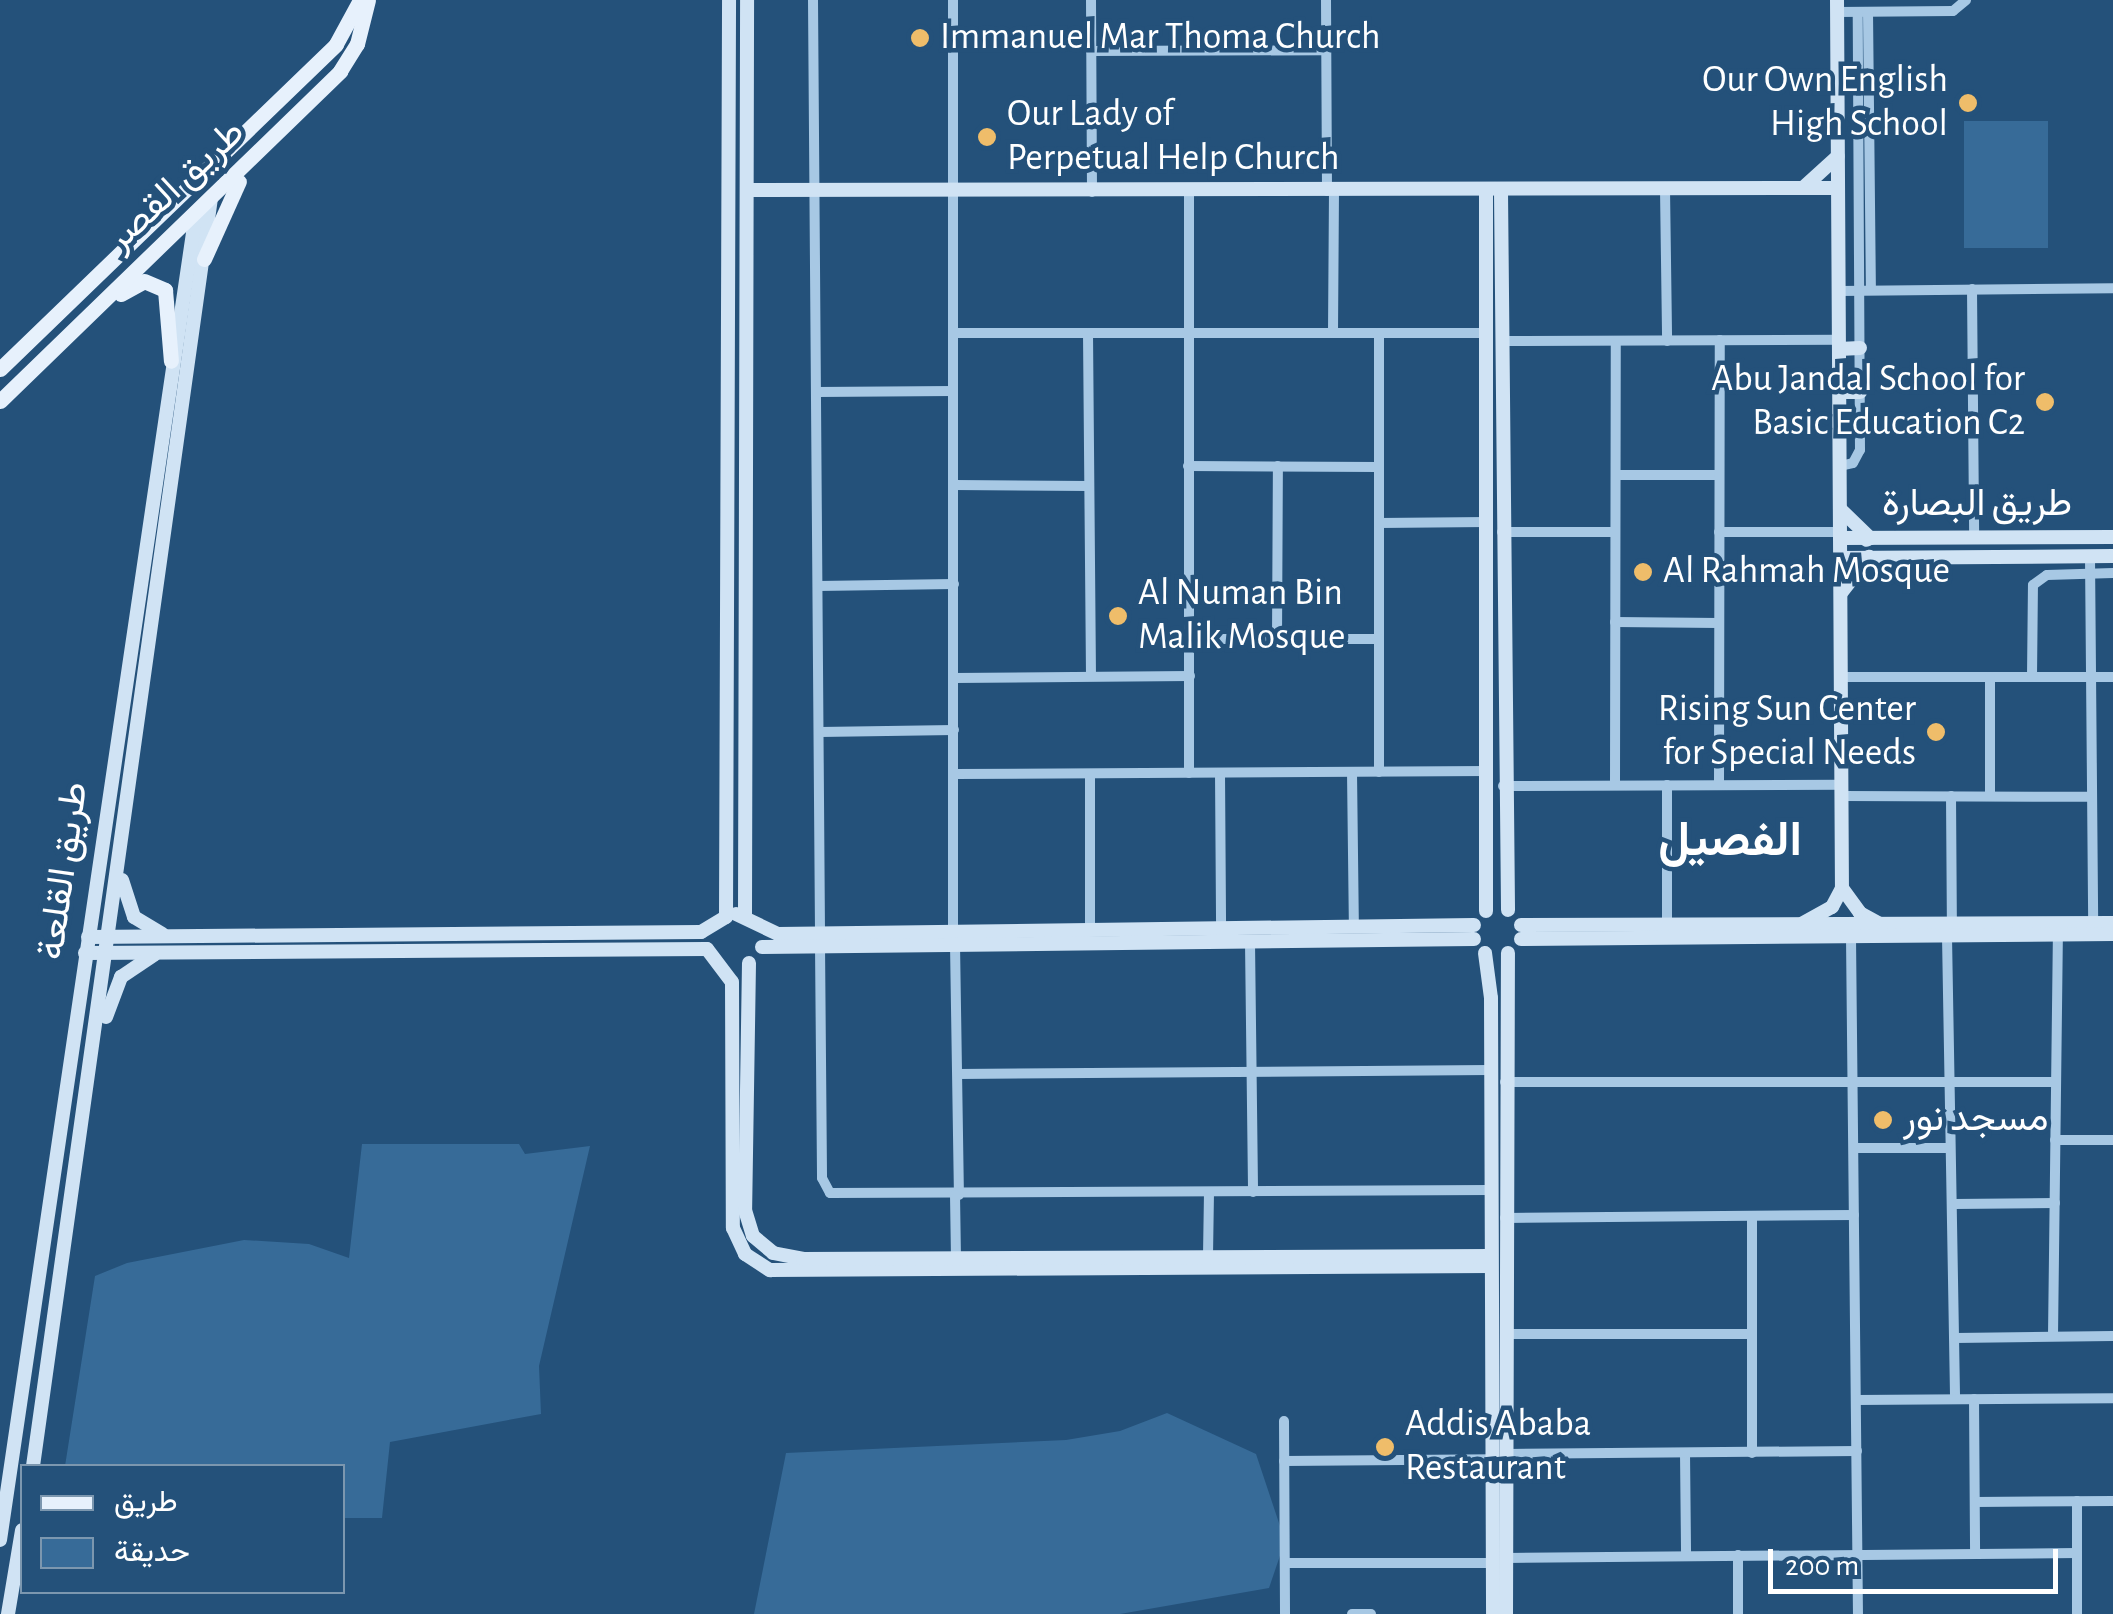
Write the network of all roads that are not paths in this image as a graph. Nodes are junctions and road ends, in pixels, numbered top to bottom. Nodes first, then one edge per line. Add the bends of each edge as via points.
1 (360, 0) edge
2 (368, 0) edge
3 (729, 0) edge
4 (747, 0) edge
5 (813, 0) edge
6 (953, 0) edge
7 (1091, 0) edge
8 (1326, 0) edge
9 (1966, 0) edge
10 (1837, 6) edge
11 (1863, 12) junction
12 (1326, 50) junction
13 (1091, 51) junction
14 (1864, 107) junction
15 (1838, 108) junction
16 (270, 142) junction
17 (1838, 156) junction
18 (1802, 188) junction
19 (1838, 188) junction
20 (1665, 189) junction
21 (750, 190) junction
22 (1529, 190) junction
23 (180, 191) junction
24 (816, 191) junction
25 (1330, 191) junction
26 (1460, 191) junction
27 (1493, 191) junction
28 (952, 192) junction
29 (1092, 192) junction
30 (1189, 192) junction
31 (211, 198) junction
32 (196, 213) junction
33 (1493, 219) junction
34 (1838, 219) junction
35 (204, 260) junction
36 (730, 271) junction
37 (2113, 288) edge
38 (1972, 289) junction
39 (1839, 291) junction
40 (1865, 291) junction
41 (84, 317) junction
42 (749, 324) junction
43 (953, 333) junction
44 (1088, 333) junction
45 (1188, 333) junction
46 (1332, 333) junction
47 (1379, 333) junction
48 (1486, 333) junction
49 (1720, 340) junction
50 (1501, 341) junction
51 (1616, 341) junction
52 (1666, 341) junction
53 (1839, 344) junction
54 (1860, 348) junction
55 (171, 360) junction
56 (729, 368) junction
57 (0, 369) edge
58 (953, 391) junction
59 (817, 392) junction
60 (1840, 392) junction
61 (1860, 392) junction
62 (0, 401) edge
63 (748, 420) junction
64 (1860, 422) junction
65 (1840, 423) junction
66 (1188, 466) junction
67 (1278, 466) junction
68 (1840, 466) junction
69 (1379, 467) junction
70 (1720, 475) junction
71 (1616, 476) junction
72 (954, 485) junction
73 (1089, 486) junction
74 (1840, 509) junction
75 (1487, 522) junction
76 (1379, 523) junction
77 (1502, 532) junction
78 (1616, 532) junction
79 (1719, 532) junction
80 (1840, 535) junction
81 (1974, 537) junction
82 (2113, 537) edge
83 (1870, 538) junction
84 (2090, 556) junction
85 (2113, 556) edge
86 (1841, 558) junction
87 (1872, 558) junction
88 (2090, 573) junction
89 (2113, 573) edge
90 (954, 584) junction
91 (818, 586) junction
92 (1841, 593) junction
93 (1615, 622) junction
94 (1719, 623) junction
95 (1379, 638) junction
96 (1189, 639) junction
97 (1277, 639) junction
98 (1092, 676) junction
99 (1190, 676) junction
100 (1841, 677) junction
101 (1990, 677) junction
102 (2032, 677) junction
103 (2091, 677) junction
104 (2113, 677) edge
105 (954, 678) junction
106 (954, 730) junction
107 (820, 732) junction
108 (1488, 771) junction
109 (1352, 772) junction
110 (1379, 772) junction
111 (1189, 773) junction
112 (1220, 773) junction
113 (954, 774) junction
114 (1090, 774) junction
115 (1615, 785) junction
116 (1667, 785) junction
117 (1719, 785) junction
118 (1503, 786) junction
119 (1842, 791) junction
120 (1952, 796) junction
121 (1990, 796) junction
122 (2092, 796) junction
123 (120, 863) junction
124 (1842, 888) junction
125 (1508, 910) junction
126 (1486, 911) junction
127 (745, 916) junction
128 (720, 922) junction
129 (2113, 923) edge
130 (1880, 924) junction
131 (2093, 924) junction
132 (1798, 925) junction
133 (1667, 926) junction
134 (760, 928) junction
135 (1354, 928) junction
136 (1222, 930) junction
137 (1949, 930) junction
138 (1090, 931) junction
139 (1474, 932) junction
140 (1520, 932) junction
141 (2113, 934) edge
142 (2058, 935) junction
143 (88, 936) junction
144 (109, 936) junction
145 (167, 937) junction
146 (1852, 937) junction
147 (954, 938) junction
148 (820, 939) junction
149 (1250, 942) junction
150 (762, 947) junction
151 (107, 952) junction
152 (160, 952) junction
153 (85, 953) junction
154 (1485, 953) junction
155 (1508, 953) junction
156 (717, 957) junction
157 (749, 963) junction
158 (94, 1039) junction
159 (1490, 1070) junction
160 (1250, 1071) junction
161 (958, 1074) junction
162 (1504, 1082) junction
163 (1947, 1082) junction
164 (2056, 1082) junction
165 (1853, 1084) junction
166 (2056, 1140) junction
167 (2113, 1140) edge
168 (1854, 1148) junction
169 (1946, 1148) junction
170 (1490, 1190) junction
171 (1209, 1192) junction
172 (1253, 1192) junction
173 (957, 1195) junction
174 (1954, 1204) junction
175 (2055, 1204) junction
176 (1854, 1214) junction
177 (1752, 1216) junction
178 (1505, 1218) junction
179 (1208, 1256) junction
180 (956, 1257) junction
181 (1490, 1261) junction
182 (1426, 1262) junction
183 (1505, 1334) junction
184 (1752, 1334) junction
185 (2053, 1336) junction
186 (2113, 1336) edge
187 (1955, 1338) junction
188 (1954, 1398) junction
189 (2113, 1398) edge
190 (1974, 1399) junction
191 (1856, 1400) junction
192 (1284, 1421) dead end
193 (1857, 1451) junction
194 (1686, 1453) junction
195 (1752, 1453) junction
196 (1499, 1456) junction
197 (1284, 1461) junction
198 (32, 1464) edge
199 (2077, 1501) junction
200 (2113, 1501) edge
201 (1975, 1502) junction
202 (0, 1540) edge
203 (20, 1542) edge
204 (2077, 1552) junction
205 (1975, 1554) junction
206 (1738, 1555) junction
207 (1858, 1555) junction
208 (1686, 1556) junction
209 (1500, 1560) junction
210 (1284, 1563) junction
211 (8, 1614) edge
212 (1285, 1614) edge
213 (1352, 1614) edge
214 (1372, 1614) edge
215 (1494, 1614) edge
216 (1506, 1614) edge
217 (1738, 1614) edge
218 (1858, 1614) edge
219 (2077, 1614) edge

1 - 23 main road, طريق القصر via 336,44
2 - 16 main road, طريق القصر via 351,57
3 - 36 street
4 - 21 street
5 - 24 street
6 - 28 street
7 - 13 street
8 - 12 street
9 - 11 street via 1956,11
10 - 11 street
10 - 15 street
11 - 14 street
12 - 13 street
12 - 25 street
13 - 29 street
14 - 15 street
14 - 40 street
15 - 17 street
16 - 31 main road, طريق القصر
16 - 35 main road via 228,198
17 - 18 street
17 - 19 street
18 - 19 street
18 - 20 street
18 - 34 street via 1824,195
19 - 34 street
20 - 22 street
20 - 52 street
21 - 24 street
21 - 42 street
22 - 27 street
22 - 33 street
23 - 41 main road via 192,194 192,204
23 - 57 main road, طريق القصر
24 - 28 street
24 - 59 street
25 - 26 street
25 - 30 street
25 - 46 street
26 - 27 street
26 - 33 street
27 - 33 street
28 - 29 street
28 - 43 street
29 - 30 street
30 - 45 street
31 - 32 main road, طريق القصر
31 - 35 street, طريق القلعة
32 - 41 main road, طريق القصر
32 - 55 street, طريق القلعة
33 - 48 street
33 - 50 street
34 - 39 street
35 - 123 street, طريق القلعة
36 - 42 street via 736,322
36 - 56 street
37 - 38 street
38 - 40 street
38 - 81 street
39 - 40 street
39 - 53 street
40 - 54 street
41 - 55 main road via 134,284 158,284 171,302
41 - 62 main road, طريق القصر
42 - 63 street
43 - 44 street
43 - 58 street
44 - 45 street
44 - 73 street
45 - 46 street
45 - 66 street
46 - 47 street
47 - 48 street
47 - 69 street
48 - 75 street
49 - 52 street
49 - 53 street
49 - 70 street
50 - 51 street
50 - 77 street
51 - 52 street
51 - 71 street
53 - 54 street
53 - 60 street
54 - 61 street
55 - 143 street, طريق القلعة
56 - 63 street via 743,364
56 - 128 street
58 - 59 street
58 - 72 street
59 - 91 street
60 - 61 street
60 - 65 street
61 - 64 street
63 - 127 street
64 - 65 street
64 - 68 street via 1859,455
65 - 68 street
66 - 67 street
66 - 96 street
67 - 69 street
67 - 97 street
68 - 74 street
69 - 76 street
70 - 71 street
70 - 79 street
71 - 78 street
72 - 73 street
72 - 90 street
73 - 98 street
74 - 80 street
74 - 83 street
75 - 76 street
75 - 108 street
76 - 95 street
77 - 78 street
77 - 118 street
78 - 93 street
79 - 80 street
79 - 94 street
80 - 83 street, طريق البصارة
80 - 86 street
81 - 82 street, طريق البصارة
81 - 83 street, طريق البصارة
83 - 87 street via 1862,549
84 - 85 street, طريق البصارة
84 - 87 street, طريق البصارة
84 - 88 street
86 - 87 street, طريق البصارة
86 - 92 street
87 - 92 street
88 - 89 street
88 - 102 street via 2047,575 2033,584
88 - 103 street
90 - 91 street
90 - 105 street
91 - 107 street
92 - 100 street
93 - 94 street
93 - 115 street
94 - 117 street
95 - 97 street
95 - 110 street
96 - 97 street
96 - 99 street
98 - 99 street
98 - 105 street
99 - 111 street
100 - 101 street
100 - 119 street
101 - 102 street
101 - 121 street
102 - 103 street
103 - 104 street
103 - 122 street
105 - 106 street
106 - 107 street
106 - 113 street
107 - 148 street
108 - 110 street
108 - 126 street
109 - 110 street
109 - 112 street
109 - 135 street
111 - 112 street
111 - 114 street
112 - 136 street
113 - 114 street
113 - 147 street
114 - 138 street
115 - 116 street
115 - 118 street
116 - 117 street
116 - 133 street
117 - 119 street
118 - 125 street
119 - 120 street
119 - 124 street
120 - 121 street
120 - 137 street
121 - 122 street
122 - 131 street
123 - 144 street, طريق القلعة
123 - 145 street via 130,912
124 - 130 street via 1860,914
124 - 132 street via 1832,907
125 - 126 street
125 - 140 street
126 - 139 street
127 - 128 street
127 - 134 street
128 - 145 street
128 - 156 street
129 - 131 street
130 - 132 street
130 - 137 street
131 - 137 street
132 - 133 street
133 - 140 street
134 - 148 street
134 - 150 street
135 - 136 street
135 - 139 street
136 - 138 street
137 - 142 street
137 - 146 street
137 - 163 street
138 - 147 street
139 - 149 street
139 - 154 street
140 - 146 street
140 - 155 street
141 - 142 street
142 - 164 street
143 - 144 street
143 - 153 street, طريق القلعة
144 - 145 street
144 - 151 street, طريق القلعة
146 - 165 street
147 - 148 street
147 - 149 street
147 - 161 street
148 - 150 street
148 - 173 street via 824,1187 841,1195
149 - 160 street
150 - 157 street
151 - 152 street
151 - 153 street
151 - 158 street, طريق القلعة
152 - 156 street via 668,947
152 - 158 street via 120,977
153 - 202 street, طريق القلعة
154 - 155 street
154 - 159 street
155 - 162 street
156 - 157 street
156 - 182 street via 732,982 733,1228 745,1254 770,1270
157 - 180 street via 745,1210 753,1236 788,1258
158 - 198 street, طريق القلعة
159 - 160 street
159 - 170 street
160 - 161 street
160 - 172 street
161 - 173 street
162 - 165 street
162 - 178 street
163 - 164 street
163 - 165 street
163 - 169 street
164 - 166 street
165 - 168 street
166 - 167 street
166 - 175 street
168 - 169 street
168 - 176 street
169 - 174 street
170 - 172 street
170 - 181 street
171 - 172 street
171 - 173 street
171 - 179 street
173 - 180 street
174 - 175 street
174 - 187 street
175 - 185 street
176 - 177 street
176 - 191 street
177 - 178 street
177 - 184 street
178 - 183 street
179 - 180 street
179 - 182 street
181 - 182 street
181 - 196 street
183 - 184 street
183 - 196 street
184 - 195 street
185 - 186 street
185 - 187 street
187 - 188 street
188 - 190 street
188 - 191 street
189 - 190 street
190 - 201 street
191 - 193 street
192 - 197 street
193 - 195 street
193 - 207 street
194 - 195 street
194 - 196 street
194 - 208 street
196 - 197 street
196 - 209 street
197 - 210 street
199 - 200 street
199 - 201 street
199 - 204 street
201 - 205 street
203 - 211 street
204 - 205 street
204 - 219 street
205 - 207 street
206 - 207 street
206 - 208 street
206 - 217 street
207 - 218 street
208 - 209 street
209 - 210 street
209 - 215 street
209 - 216 street
210 - 212 street
213 - 214 street

